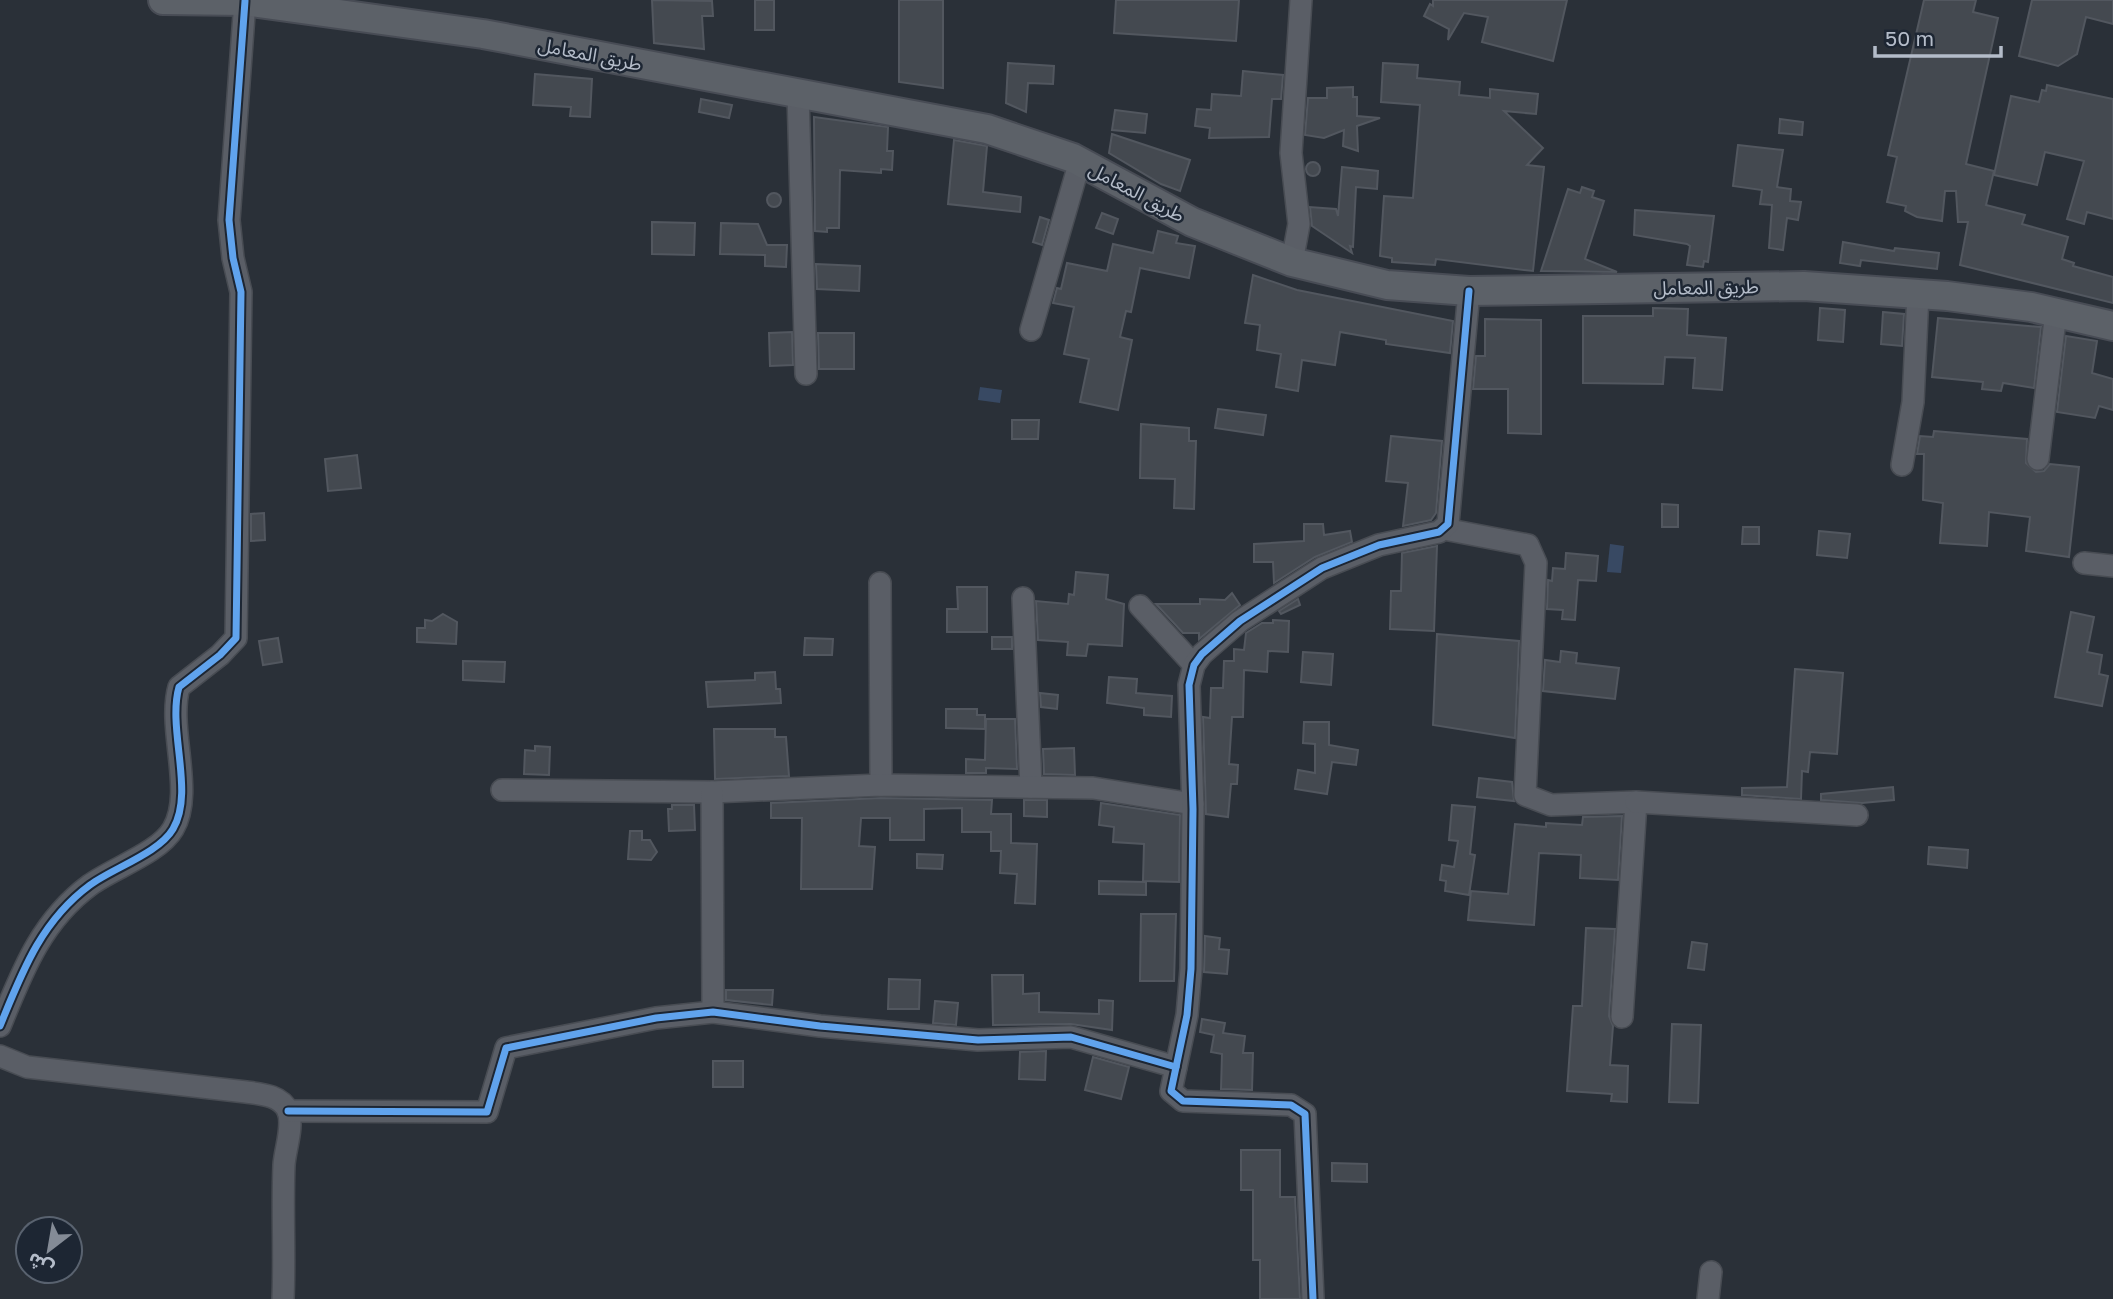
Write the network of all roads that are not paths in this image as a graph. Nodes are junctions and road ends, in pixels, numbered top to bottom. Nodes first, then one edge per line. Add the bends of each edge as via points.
1 (163, 0) edge
2 (1301, 0) edge
3 (245, 1) edge
4 (798, 94) junction
5 (1080, 161) junction
6 (1292, 262) junction
7 (1469, 290) junction
8 (1918, 294) junction
9 (2056, 312) junction
10 (2113, 326) edge
11 (1031, 330) dead end
12 (806, 373) dead end
13 (2038, 459) dead end
14 (1902, 465) dead end
15 (1444, 529) junction
16 (2084, 562) dead end
17 (2113, 566) edge
18 (880, 583) dead end
19 (1023, 598) dead end
20 (1140, 606) dead end
21 (1194, 665) junction
22 (881, 785) junction
23 (1031, 787) junction
24 (502, 790) dead end
25 (712, 792) junction
26 (1636, 802) junction
27 (1193, 804) junction
28 (1857, 815) dead end
29 (713, 1012) junction
30 (1622, 1017) dead end
31 (0, 1026) edge
32 (0, 1056) edge
33 (1176, 1067) junction
34 (288, 1111) junction
35 (1711, 1272) dead end
36 (283, 1299) edge
37 (1313, 1299) edge
38 (1708, 1299) edge

1 - 3 main road, طريق المعامل
2 - 6 street via 1291,153 1299,224
3 - 4 main road, طريق المعامل via 483,34
3 - 31 street via 229,220 242,292 236,638 179,687 176,733 181,795 174,828 155,846 91,884 51,921 28,958
4 - 5 main road, طريق المعامل via 986,129
4 - 12 street
5 - 6 main road, طريق المعامل via 1192,222
5 - 11 street
6 - 7 main road, طريق المعامل via 1387,285
7 - 8 main road, طريق المعامل via 1804,286
7 - 15 street via 1451,514
8 - 9 main road, طريق المعامل
8 - 14 street via 1913,402
9 - 10 main road, طريق المعامل
9 - 13 street
15 - 21 street via 1379,545 1322,568 1240,621
15 - 26 street via 1528,545 1536,564 1525,795 1551,805
16 - 17 street
18 - 22 street
19 - 23 street
20 - 21 street
21 - 27 street via 1189,685
22 - 23 street
22 - 25 street
23 - 27 street via 1093,788
24 - 25 street
25 - 29 street
26 - 28 street
26 - 30 street
27 - 33 street via 1191,969
29 - 33 street via 978,1040 1071,1037
29 - 34 street via 656,1018 506,1048 487,1112
32 - 34 street via 27,1067 267,1095
33 - 37 street via 1171,1091 1183,1101 1292,1105 1305,1114
34 - 36 street
35 - 38 street

